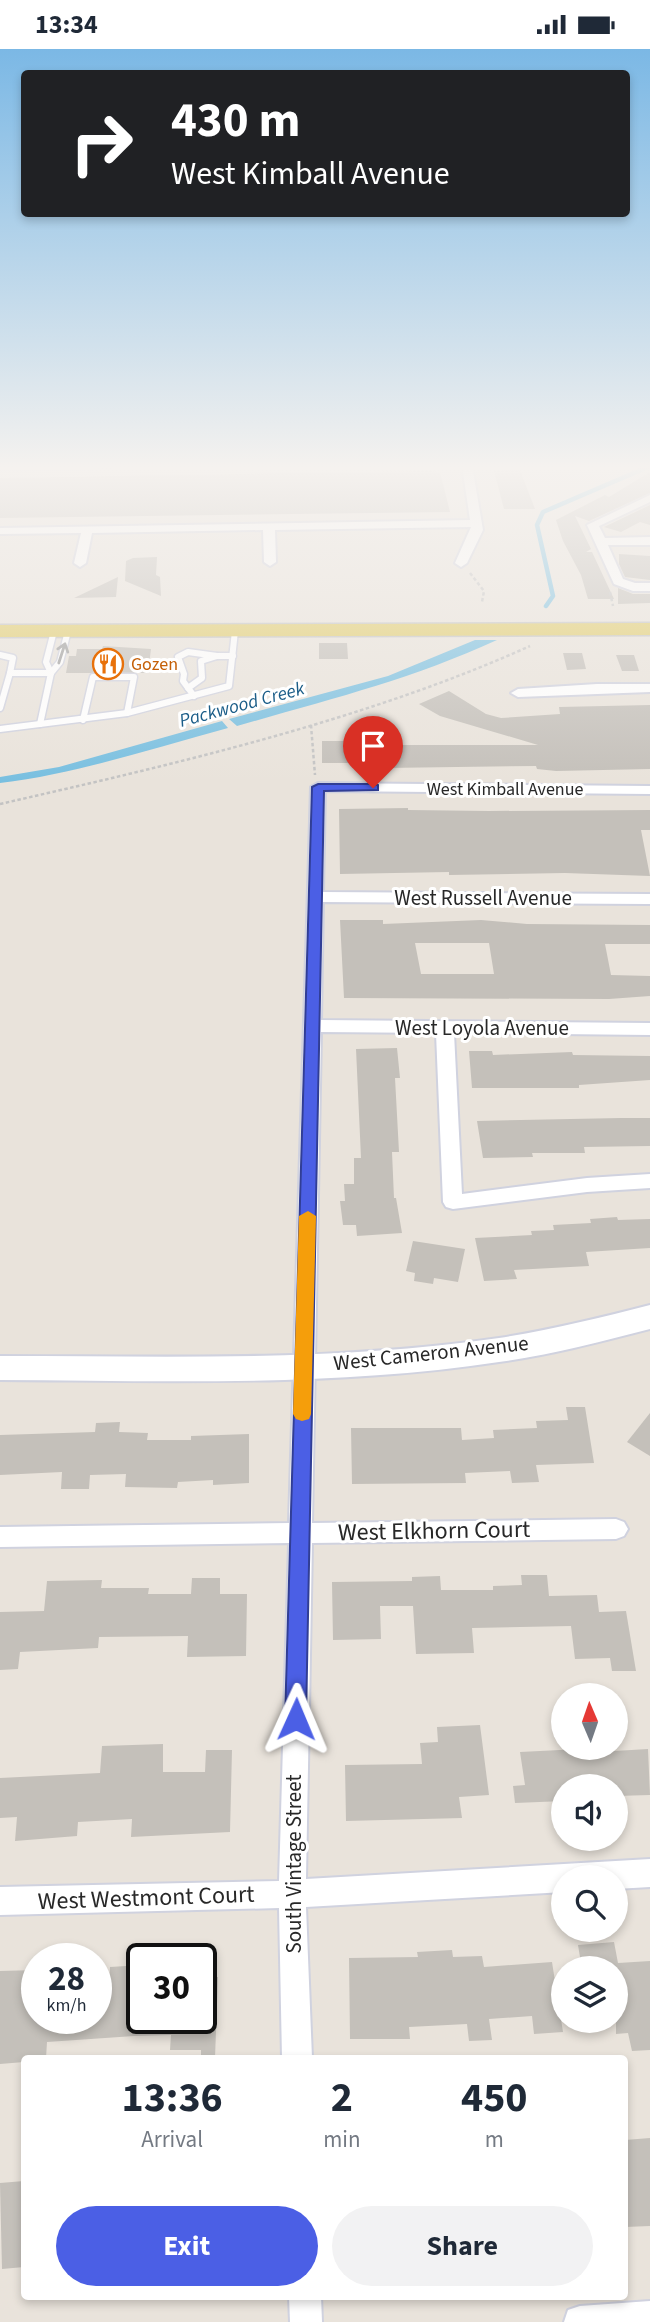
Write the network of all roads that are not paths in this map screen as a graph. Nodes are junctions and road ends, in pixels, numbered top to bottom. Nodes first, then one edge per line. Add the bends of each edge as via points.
1 (613, 571) edge
2 (650, 587) edge
3 (650, 615) edge
4 (0, 618) edge
5 (228, 624) junction
6 (650, 629) edge
7 (0, 631) edge
8 (61, 631) junction
9 (0, 656) edge
10 (217, 656) junction
11 (233, 656) junction
12 (10, 673) junction
13 (51, 673) junction
14 (188, 688) junction
15 (650, 688) edge
16 (517, 693) dead end
17 (194, 696) junction
18 (0, 708) edge
19 (127, 713) junction
20 (83, 720) junction
21 (40, 724) junction
22 (1, 726) edge
23 (318, 787) joint
24 (650, 790) edge
25 (317, 897) junction
26 (650, 899) edge
27 (313, 1026) junction
28 (445, 1028) junction
29 (650, 1029) edge
30 (650, 1181) edge
31 (650, 1317) edge
32 (303, 1365) junction
33 (0, 1368) edge
34 (616, 1529) dead end
35 (300, 1532) junction
36 (0, 1537) edge
37 (650, 1873) edge
38 (292, 1894) junction
39 (0, 1902) edge
40 (297, 2055) edge
41 (305, 2300) edge
42 (650, 2317) edge
43 (306, 2322) edge
44 (580, 2322) edge

1 - 2 street via 618,581
3 - 5 main road
4 - 5 main road
5 - 6 main road
5 - 8 main road
5 - 11 lane
7 - 8 main road
13 -> 8 lane via 60,661
8 - 13 lane via 46,661
9 - 12 lane via 13,658
10 - 11 lane
10 - 14 lane via 201,661 202,678
10 - 14 lane via 188,652 178,657
11 - 17 lane via 231,684
12 - 13 lane
12 - 18 lane
13 - 21 lane
14 - 17 lane
15 - 16 street
17 - 19 lane
19 - 20 lane
19 - 20 lane via 134,677 93,677
20 - 21 lane
21 - 22 lane
23 - 24 street, West Kimball Avenue
23 - 25 street, South Vintage Street
25 - 26 street, West Russell Avenue
25 - 27 street, South Vintage Street
27 - 28 street, West Loyola Avenue
27 - 32 street, South Vintage Street
28 - 29 street, West Loyola Avenue
28 - 30 street via 453,1202
31 - 32 street, West Cameron Avenue via 500,1349 374,1363
32 - 33 street, West Cameron Avenue
32 - 35 street, South Vintage Street
34 - 35 street, West Elkhorn Court
35 - 36 street, West Elkhorn Court
35 - 38 street, South Vintage Street
37 - 38 street, West Westmont Court
38 - 39 street, West Westmont Court
38 - 40 street, South Vintage Street
41 - 43 street
42 - 44 street

